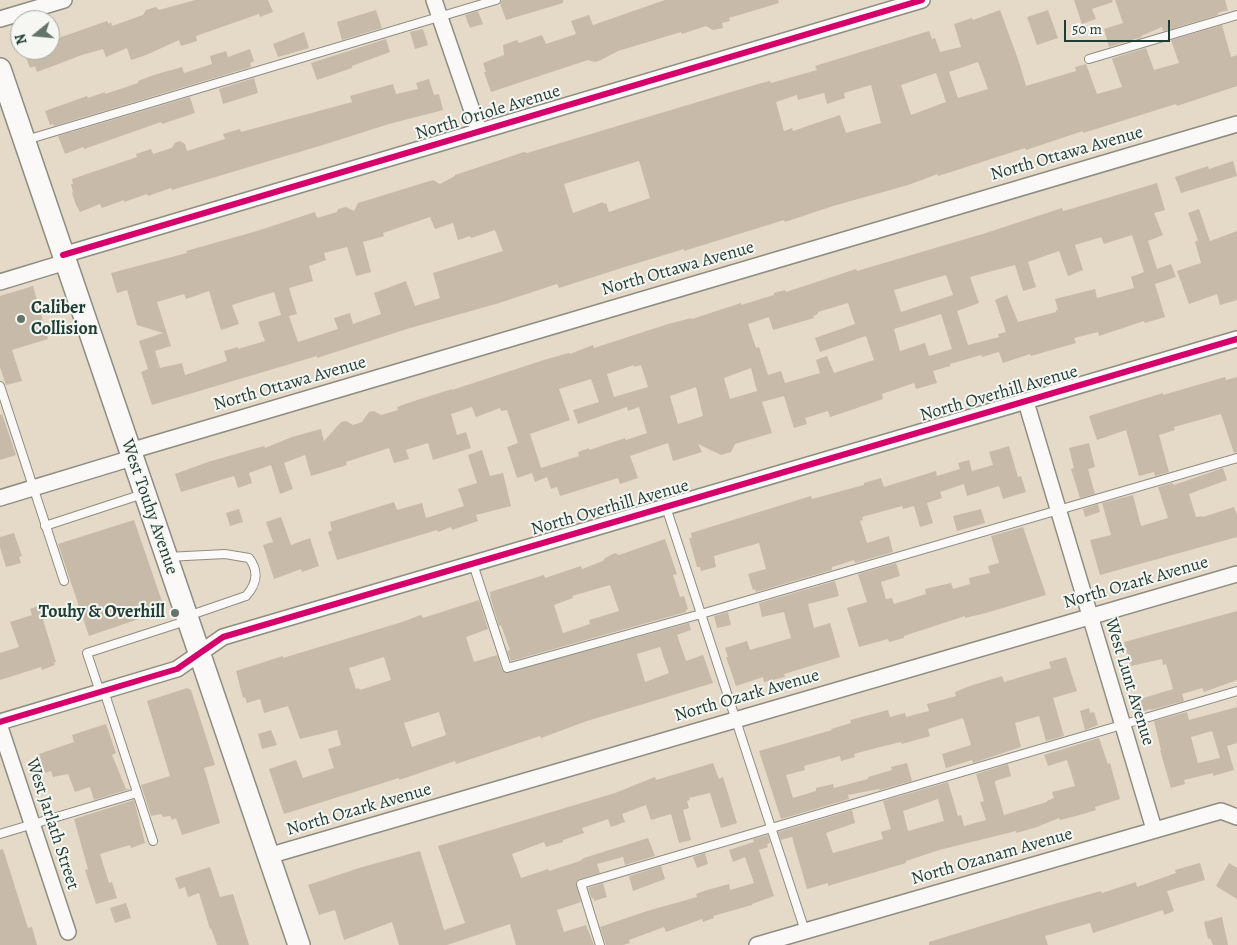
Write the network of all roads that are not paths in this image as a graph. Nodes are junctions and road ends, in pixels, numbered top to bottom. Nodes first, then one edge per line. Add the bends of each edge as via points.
1 (64, 0) edge
2 (434, 0) edge
3 (496, 0) edge
4 (922, 0) edge
5 (891, 4) edge
6 (1237, 15) edge
7 (440, 17) junction
8 (0, 19) edge
9 (1089, 60) dead end
10 (0, 69) edge
11 (1237, 124) edge
12 (479, 131) junction
13 (24, 141) junction
14 (65, 259) junction
15 (0, 282) edge
16 (1237, 339) edge
17 (0, 386) edge
18 (1026, 402) junction
19 (131, 454) junction
20 (1237, 458) edge
21 (33, 488) junction
22 (145, 494) junction
23 (0, 498) edge
24 (666, 507) junction
25 (1058, 510) junction
26 (46, 526) junction
27 (166, 557) junction
28 (473, 564) junction
29 (1237, 574) edge
30 (64, 581) dead end
31 (701, 614) junction
32 (1090, 616) junction
33 (187, 618) junction
34 (199, 654) junction
35 (1237, 691) edge
36 (102, 692) junction
37 (735, 719) junction
38 (0, 722) edge
39 (1123, 725) junction
40 (0, 727) edge
41 (137, 793) junction
42 (1237, 817) edge
43 (32, 824) junction
44 (771, 828) junction
45 (1154, 829) junction
46 (0, 834) edge
47 (153, 841) dead end
48 (268, 856) junction
49 (805, 931) junction
50 (68, 932) dead end
51 (299, 945) edge
52 (600, 945) edge
53 (757, 945) edge

1 - 8 street
2 - 7 street
3 - 7 lane
4 - 5 street, North Oriole Avenue
5 - 12 street, North Oriole Avenue
6 - 9 lane
7 - 12 street
7 - 13 lane
10 - 13 main road, West Touhy Avenue
11 - 19 street, North Ottawa Avenue
12 - 14 street, North Oriole Avenue
13 - 14 main road, West Touhy Avenue
14 - 15 street, North Oriole Avenue
14 - 19 main road, West Touhy Avenue
16 - 18 street, North Overhill Avenue
17 - 21 lane
18 - 24 street, North Overhill Avenue
18 - 25 street, West Lunt Avenue
19 - 21 street, North Ottawa Avenue
19 - 22 main road, West Touhy Avenue
20 - 25 lane
21 - 23 street, North Ottawa Avenue
21 - 26 lane
22 - 26 lane
22 - 27 main road, West Touhy Avenue
24 - 28 street, North Overhill Avenue
24 - 31 lane
25 - 31 lane
25 - 32 street, West Lunt Avenue
26 - 30 lane
27 - 33 main road, West Touhy Avenue
27 - 33 lane via 225,554 249,558 254,565 256,580 246,596
28 - 31 lane via 507,668
28 - 34 street, North Overhill Avenue via 223,637
29 - 32 street, North Ozark Avenue
31 - 37 lane
32 - 37 street, North Ozark Avenue
32 - 39 street, West Lunt Avenue
33 - 34 main road, West Touhy Avenue
33 - 36 lane via 87,652
34 - 36 street, North Overhill Avenue via 177,669
34 - 48 main road, West Touhy Avenue
35 - 39 lane
36 - 38 street, North Overhill Avenue
36 - 41 lane
37 - 44 lane
37 - 48 street, North Ozark Avenue
39 - 44 lane
39 - 45 street, West Lunt Avenue
40 - 43 street, West Jarlath Street
41 - 43 lane
41 - 47 lane
42 - 45 street, North Ozanam Avenue via 1221,810
43 - 46 lane
43 - 50 street, West Jarlath Street
44 - 49 lane
44 - 52 lane via 581,884
45 - 49 street, North Ozanam Avenue
48 - 51 main road, West Touhy Avenue
49 - 53 street, North Ozanam Avenue

